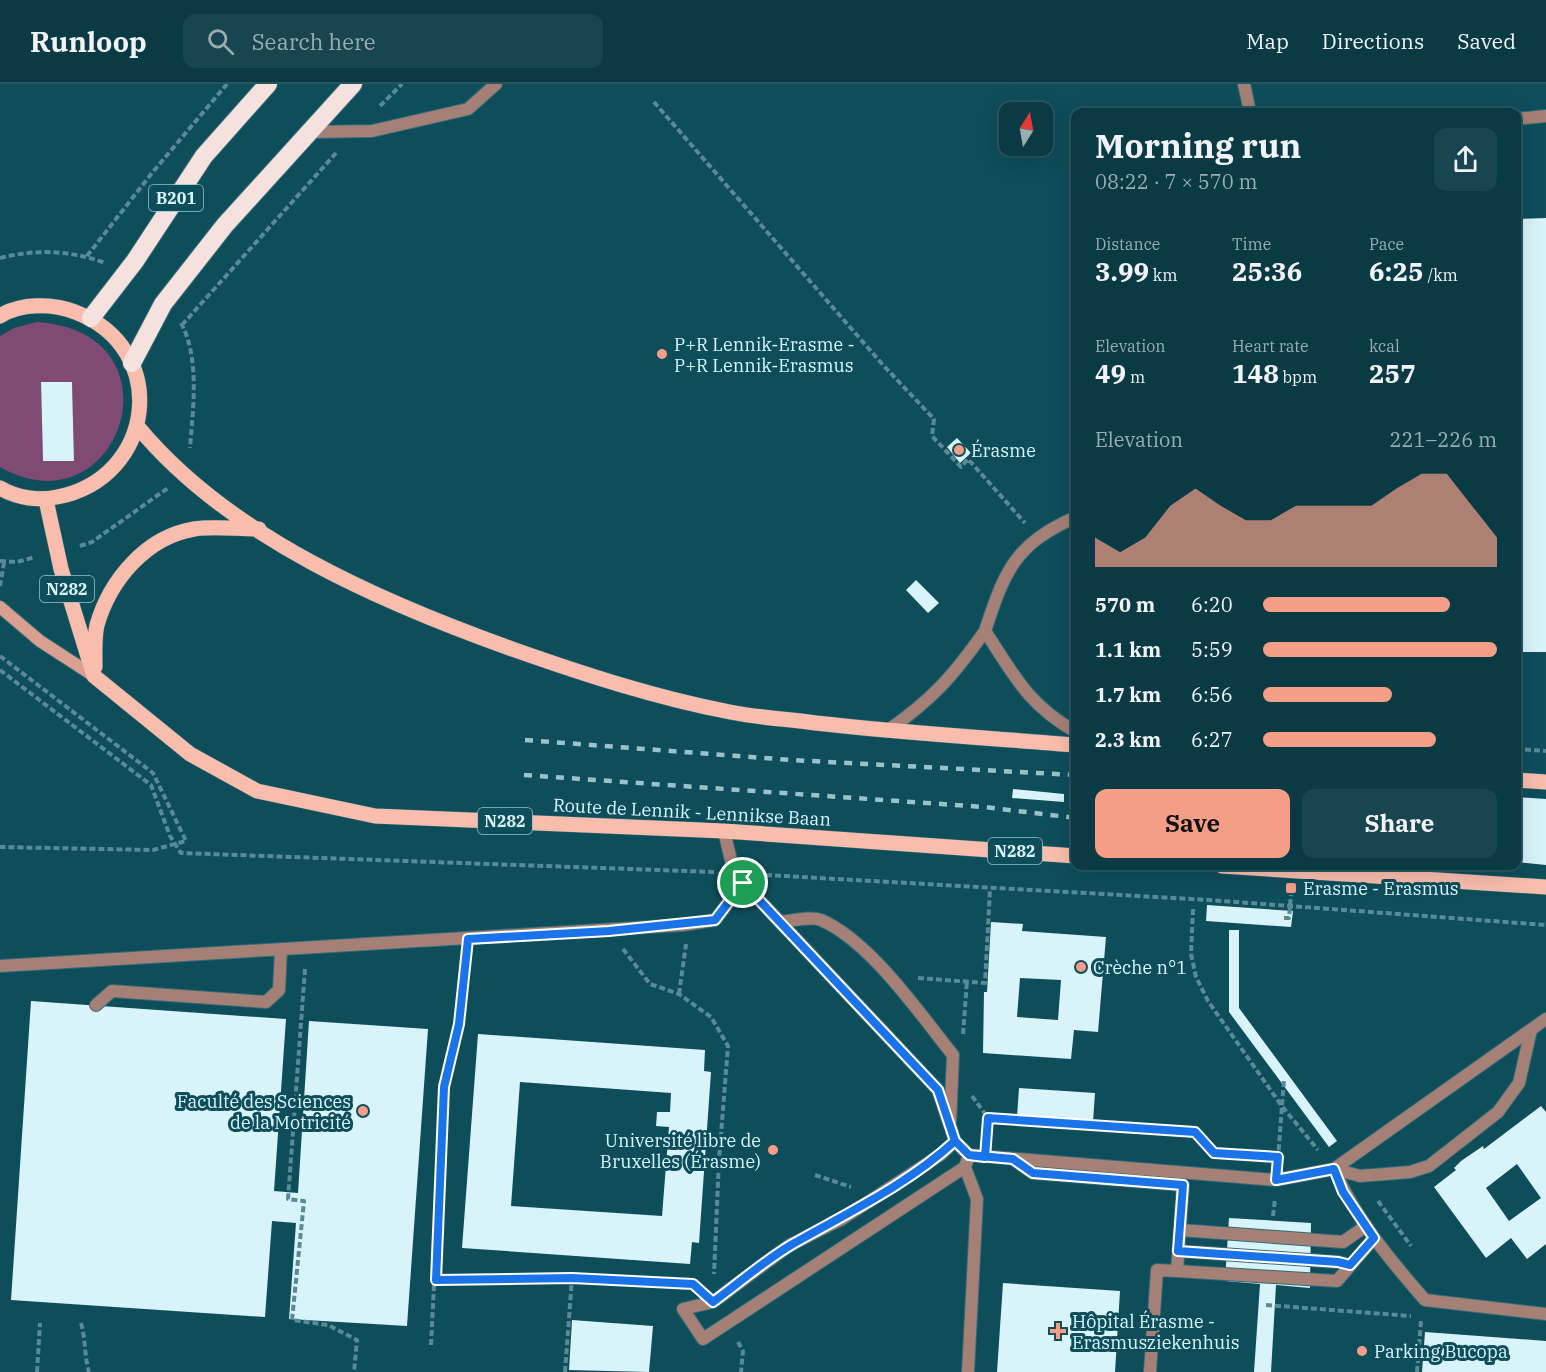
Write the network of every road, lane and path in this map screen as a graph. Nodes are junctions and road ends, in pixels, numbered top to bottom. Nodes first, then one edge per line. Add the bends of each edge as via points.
1 (227, 84) edge
2 (268, 84) edge
3 (353, 84) edge
4 (402, 84) edge
5 (496, 84) edge
6 (1244, 84) edge
7 (654, 102) dead end
8 (1249, 108) edge
9 (1546, 116) edge
10 (1521, 118) edge
11 (308, 132) junction
12 (355, 132) junction
13 (87, 256) dead end
14 (2, 313) edge
15 (91, 318) junction
16 (182, 325) dead end
17 (132, 363) junction
18 (138, 428) junction
19 (3, 494) edge
20 (46, 500) junction
21 (1071, 519) edge
22 (1028, 525) dead end
23 (259, 529) junction
24 (0, 561) edge
25 (0, 589) edge
26 (0, 607) edge
27 (985, 631) junction
28 (0, 656) edge
29 (0, 670) edge
30 (94, 676) junction
31 (1071, 729) edge
32 (886, 731) junction
33 (1071, 745) edge
34 (1521, 749) edge
35 (1546, 751) edge
36 (1521, 780) edge
37 (1546, 782) edge
38 (723, 831) junction
39 (174, 844) junction
40 (0, 847) edge
41 (1071, 856) edge
42 (1284, 870) edge
43 (734, 873) junction
44 (743, 883) junction
45 (1546, 887) edge
46 (990, 889) junction
47 (1291, 894) dead end
48 (1290, 907) junction
49 (1193, 909) dead end
50 (1284, 918) dead end
51 (780, 922) junction
52 (1546, 925) edge
53 (609, 931) junction
54 (468, 939) junction
55 (687, 939) dead end
56 (307, 948) junction
57 (281, 950) junction
58 (0, 966) edge
59 (889, 976) junction
60 (680, 994) junction
61 (96, 1005) dead end
62 (1546, 1019) edge
63 (1531, 1030) junction
64 (1284, 1079) dead end
65 (1281, 1104) junction
66 (950, 1128) junction
67 (955, 1141) junction
68 (1224, 1153) dead end
69 (1267, 1156) dead end
70 (985, 1157) junction
71 (1278, 1157) junction
72 (705, 1159) dead end
73 (1013, 1159) junction
74 (719, 1160) junction
75 (741, 1161) dead end
76 (967, 1161) junction
77 (1334, 1169) junction
78 (1276, 1180) junction
79 (1373, 1194) dead end
80 (1273, 1221) dead end
81 (1366, 1226) junction
82 (1180, 1230) junction
83 (1374, 1238) junction
84 (1412, 1248) dead end
85 (1178, 1251) junction
86 (1350, 1265) junction
87 (1177, 1271) junction
88 (572, 1278) junction
89 (436, 1280) junction
90 (713, 1302) junction
91 (1266, 1305) dead end
92 (1546, 1314) edge
93 (1421, 1317) junction
94 (1431, 1318) dead end
95 (40, 1323) dead end
96 (81, 1323) dead end
97 (431, 1345) dead end
98 (742, 1351) dead end
99 (37, 1372) edge
100 (89, 1372) edge
101 (354, 1372) edge
102 (565, 1372) edge
103 (741, 1372) edge
104 (968, 1372) edge
105 (1150, 1372) edge
106 (1417, 1372) edge

1 - 13 path
2 - 15 highway, B201 via 204,156 135,261
3 - 11 highway, B201
4 - 12 path
5 - 12 street via 468,109
6 - 8 street
7 - 22 path via 861,341 934,419 932,436 961,467 968,459
9 - 10 street
11 - 12 street
11 - 17 highway, B201 via 225,225 163,304
12 - 16 path
14 - 15 main road via 34,306 63,307
15 - 17 main road via 115,337
17 - 18 main road via 141,395
18 - 20 main road via 125,456 104,478 77,494
18 - 23 main road via 165,461
19 - 20 main road
20 - 30 main road, N282 via 58,561
21 - 27 street via 1046,530 1017,557 999,588
23 - 30 main road, N282 via 194,529 150,546 118,579 97,626
23 - 32 main road via 345,581 444,625 604,681 732,712
24 - 25 path via 4,563
26 - 30 street, Route de Lennik - Lennikse Baan via 40,641
27 - 31 street via 1031,700
27 - 32 street via 954,675 920,707
28 - 39 path via 153,773 186,841
29 - 39 path via 151,785
30 - 38 main road, Route de Lennik - Lennikse Baan / N282 via 190,754 256,791 375,816
32 - 33 main road
34 - 35 path
36 - 37 main road
38 - 41 main road, Route de Lennik - Lennikse Baan / N282
38 - 43 street
39 - 40 path via 153,850
39 - 43 path via 181,853
42 - 45 main road
43 - 44 street
43 - 46 path
44 - 51 street
44 - 53 street via 715,920
46 - 48 path
46 - 59 path via 985,983
47 - 48 path
48 - 50 path via 1289,918
48 - 52 path
49 - 65 path via 1191,954 1196,977 1208,1001
51 - 59 street via 819,919 844,933
51 - 66 street via 938,1090
53 - 54 street
53 - 60 path via 650,984
54 - 56 street
54 - 89 path via 459,1024 444,1087
55 - 60 path
56 - 57 street
56 - 101 path via 288,1199 304,1201 292,1320 328,1325 357,1340
57 - 58 street
57 - 61 street via 279,990 266,1002 112,992
59 - 66 street via 953,1055
60 - 74 path via 711,1017 728,1046
62 - 63 street
63 - 77 street
63 - 77 street via 1519,1083 1498,1112 1429,1166 1410,1172 1360,1176
64 - 65 path
65 - 71 path
65 - 77 path
66 - 67 street
67 - 76 street
67 - 90 street via 940,1155 842,1219 790,1245
68 - 70 path via 1214,1153 1195,1132 988,1118
69 - 71 path
70 - 73 street
70 - 76 street
71 - 78 path
72 - 74 path
73 - 78 street
73 - 82 street via 1033,1173 1183,1185
74 - 75 path
74 - 90 path
76 - 90 street via 703,1339 683,1310
76 - 104 street via 977,1199
77 - 78 street
77 - 81 street via 1343,1192
78 - 80 path
79 - 84 path
81 - 82 street via 1343,1242
81 - 83 street
82 - 85 street
83 - 86 street
83 - 92 street via 1425,1300
85 - 86 street
85 - 87 street
86 - 87 street via 1337,1281
87 - 105 street via 1157,1270
88 - 89 path
88 - 90 path via 693,1284
88 - 102 path
89 - 97 path
91 - 93 path
93 - 94 path
93 - 106 path
95 - 99 path
96 - 100 path
98 - 103 path

